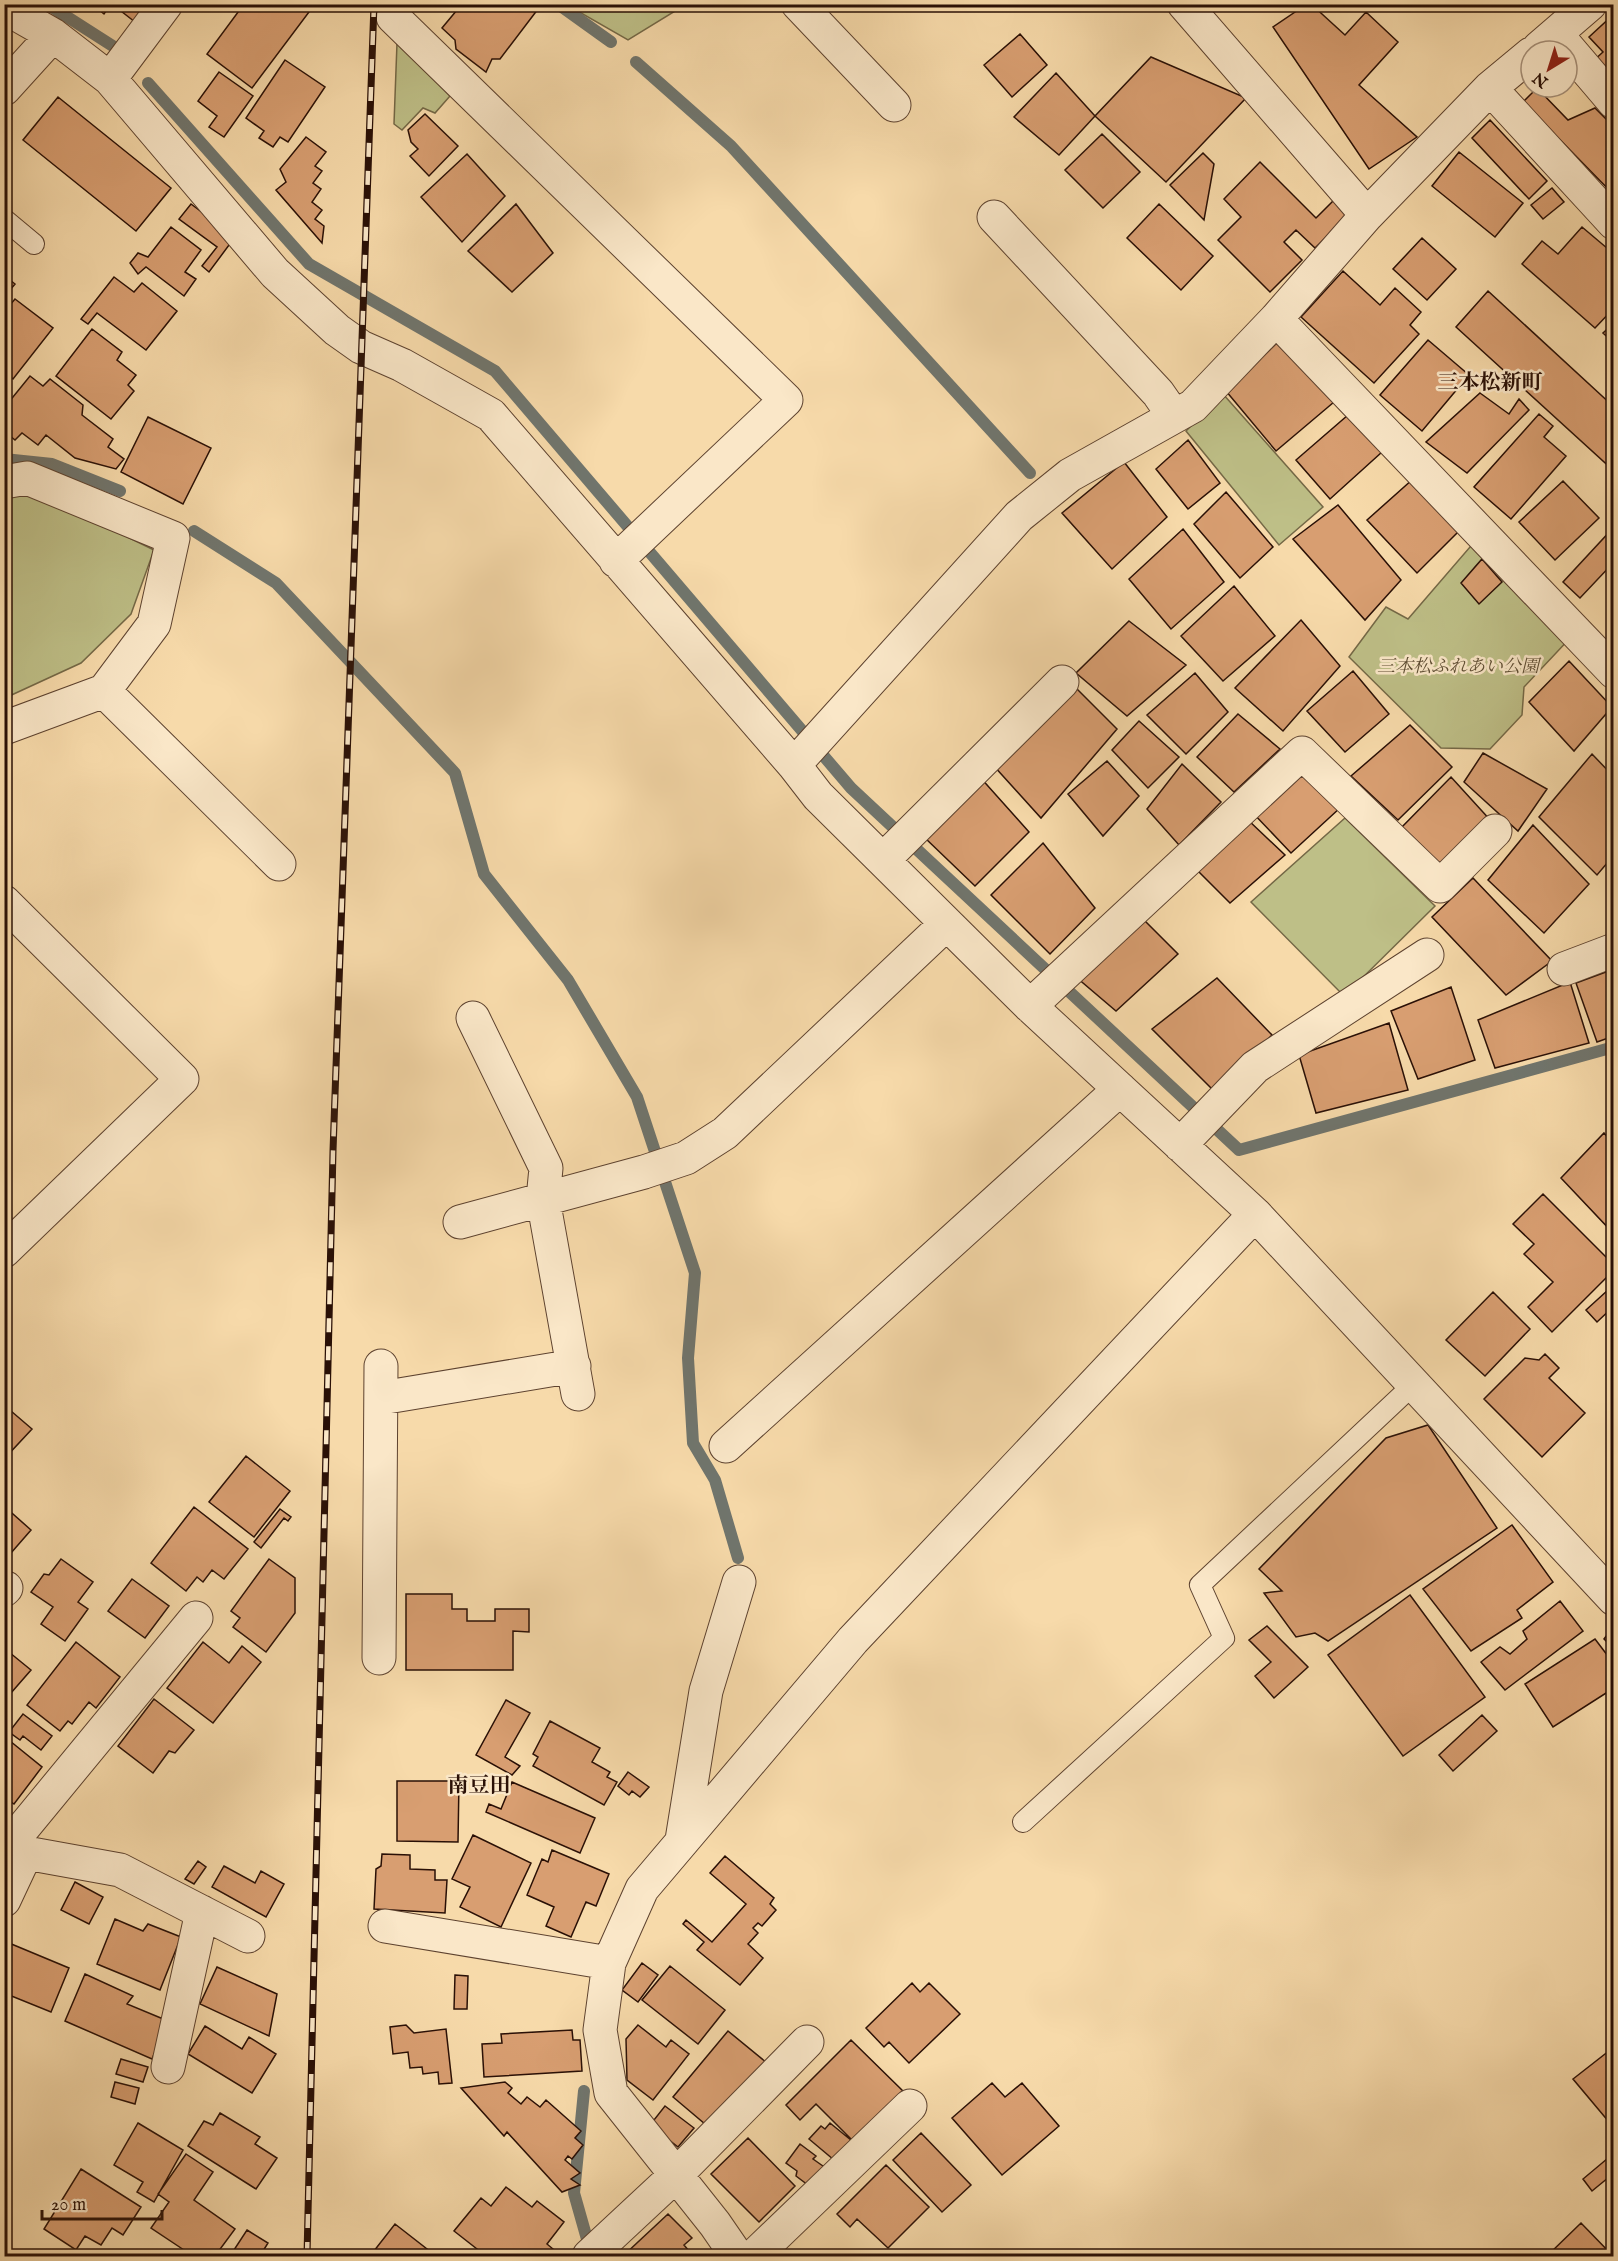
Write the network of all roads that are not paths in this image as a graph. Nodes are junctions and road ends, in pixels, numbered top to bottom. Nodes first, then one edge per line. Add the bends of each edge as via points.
1 (166, 4) edge
2 (798, 4) edge
3 (1185, 4) edge
4 (4, 7) edge
5 (393, 17) dead end
6 (1562, 23) edge
7 (53, 35) junction
8 (1519, 64) edge
9 (110, 79) junction
10 (1490, 88) junction
11 (4, 89) edge
12 (1614, 102) edge
13 (894, 105) dead end
14 (1367, 215) junction
15 (994, 217) dead end
16 (4, 219) edge
17 (1614, 223) edge
18 (34, 244) dead end
19 (1276, 319) junction
20 (1174, 416) junction
21 (4, 482) edge
22 (616, 561) junction
23 (1614, 672) edge
24 (1062, 682) dead end
25 (104, 691) junction
26 (4, 728) edge
27 (794, 765) junction
28 (1495, 831) dead end
29 (883, 861) junction
30 (279, 864) dead end
31 (4, 902) edge
32 (946, 924) junction
33 (1614, 950) edge
34 (1427, 955) dead end
35 (1564, 969) dead end
36 (1030, 1006) junction
37 (473, 1018) dead end
38 (1120, 1089) junction
39 (1183, 1141) junction
40 (543, 1199) junction
41 (1255, 1214) junction
42 (460, 1222) dead end
43 (4, 1251) edge
44 (381, 1366) dead end
45 (1414, 1384) junction
46 (381, 1398) junction
47 (726, 1446) dead end
48 (739, 1582) dead end
49 (1614, 1599) edge
50 (196, 1618) dead end
51 (379, 1658) dead end
52 (1023, 1822) dead end
53 (681, 1842) junction
54 (13, 1847) edge
55 (4, 1900) edge
56 (202, 1912) junction
57 (385, 1926) dead end
58 (248, 1936) dead end
59 (609, 1963) junction
60 (807, 2042) dead end
61 (168, 2067) dead end
62 (910, 2106) dead end
63 (676, 2175) junction
64 (599, 2247) edge
65 (737, 2256) edge
66 (754, 2256) edge

1 - 9 street
2 - 13 street
3 - 14 street
4 - 7 street
5 - 22 street via 786,400
6 - 12 street
7 - 9 street
7 - 11 street
8 - 10 street
9 - 22 street via 275,273 361,347 402,365 491,415
10 - 14 street
10 - 17 street
14 - 19 street
15 - 20 street via 1158,393
16 - 18 lane
19 - 20 street via 1193,406
19 - 23 street
20 - 27 street via 1070,475 1019,516
21 - 25 street via 27,478 172,538 154,624
22 - 27 street
24 - 29 street
25 - 26 street
25 - 30 street
27 - 29 street via 818,796
28 - 36 street via 1440,886 1302,753
29 - 32 street
31 - 43 street via 182,1079
32 - 36 street
32 - 40 street via 725,1133 686,1158
33 - 35 street
34 - 39 street via 1255,1067
36 - 38 street
37 - 40 street via 546,1168
38 - 39 street
38 - 47 street
39 - 41 street
40 - 42 street
40 - 46 street via 576,1380
41 - 45 street
41 - 53 street via 853,1640
44 - 46 street
45 - 49 street
45 - 52 lane via 1200,1584 1224,1638
46 - 51 street
48 - 53 street via 706,1692
50 - 54 street
53 - 59 street via 642,1888
54 - 55 street
54 - 56 street via 120,1870
56 - 58 street
56 - 61 street
57 - 59 street
59 - 63 street via 600,2030 611,2093
60 - 63 street
62 - 66 street
63 - 64 street
63 - 65 street

